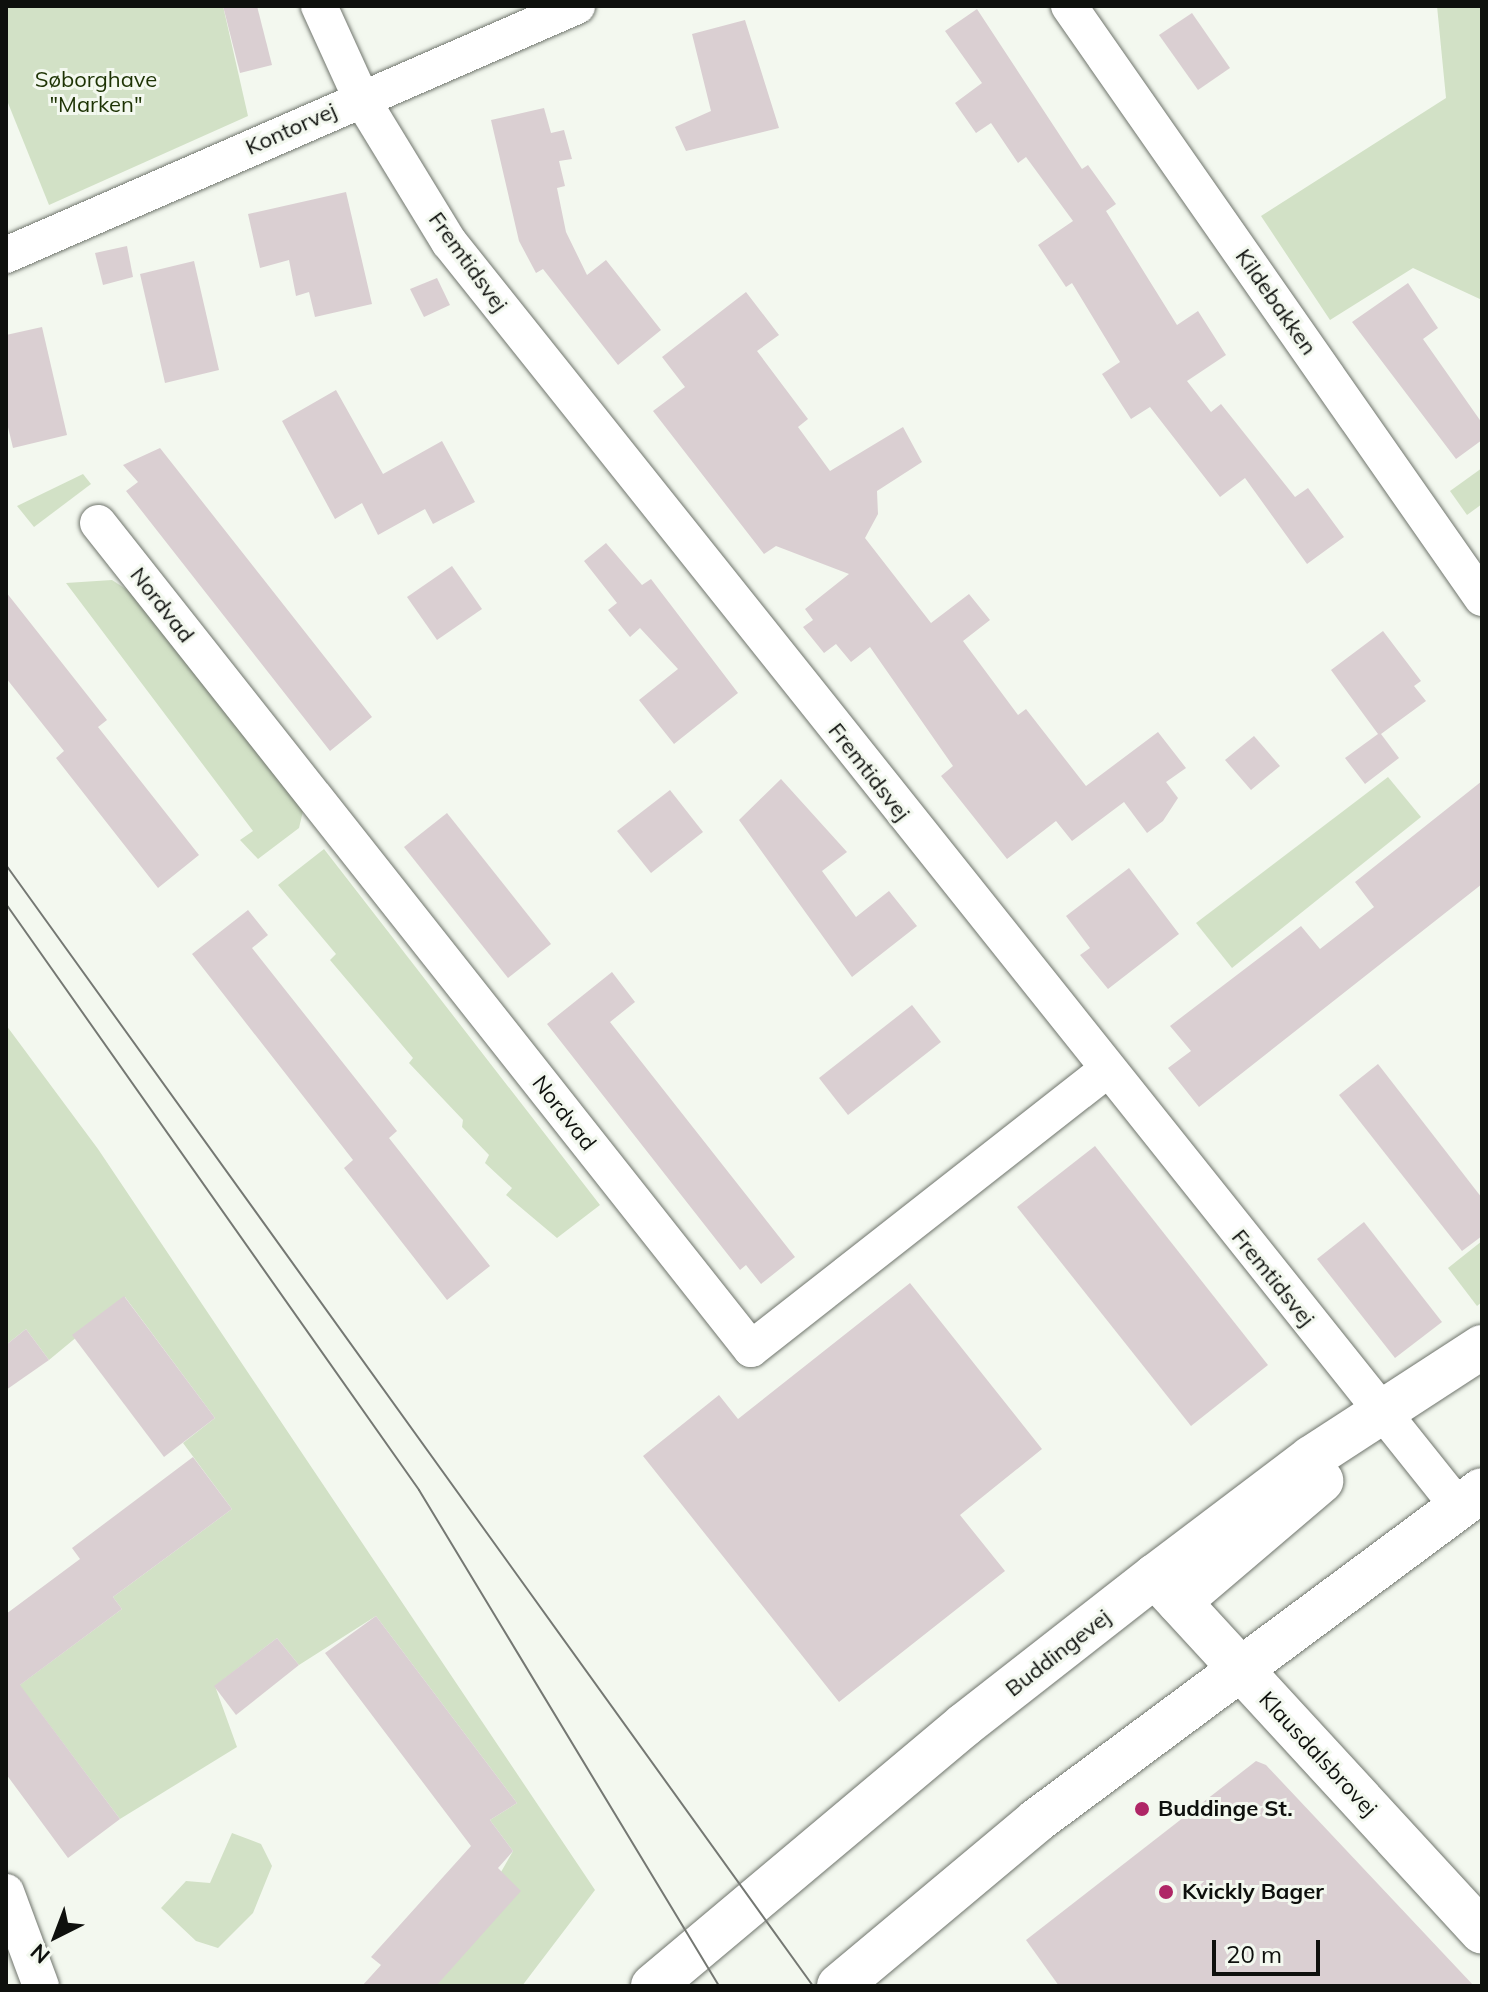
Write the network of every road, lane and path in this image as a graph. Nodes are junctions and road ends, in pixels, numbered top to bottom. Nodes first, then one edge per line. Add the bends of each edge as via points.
1 (319, 6) edge
2 (577, 6) edge
3 (1069, 6) edge
4 (361, 98) junction
5 (6, 255) edge
6 (98, 523) dead end
7 (1482, 598) edge
8 (1106, 1071) junction
9 (1482, 1347) edge
10 (1383, 1416) junction
11 (1471, 1500) edge
12 (1167, 1589) junction
13 (1238, 1668) junction
14 (6, 1892) edge
15 (1482, 1931) edge
16 (41, 1986) edge
17 (653, 1986) edge
18 (839, 1986) edge

1 - 4 street, Fremtidsvej
2 - 4 street, Kontorvej
3 - 7 street, Kildebakken
4 - 5 street, Kontorvej
4 - 8 street, Fremtidsvej via 449,242
6 - 8 street, Nordvad via 751,1349
8 - 10 street, Fremtidsvej
9 - 10 main road, Buddingevej
10 - 11 street, Fremtidsvej
10 - 12 main road, Buddingevej via 1311,1458
11 - 13 main road
12 - 13 main road, Klausdalsbrovej
12 - 17 main road, Buddingevej via 964,1725
13 - 15 main road, Klausdalsbrovej
13 - 18 main road via 1036,1821
14 - 16 street

